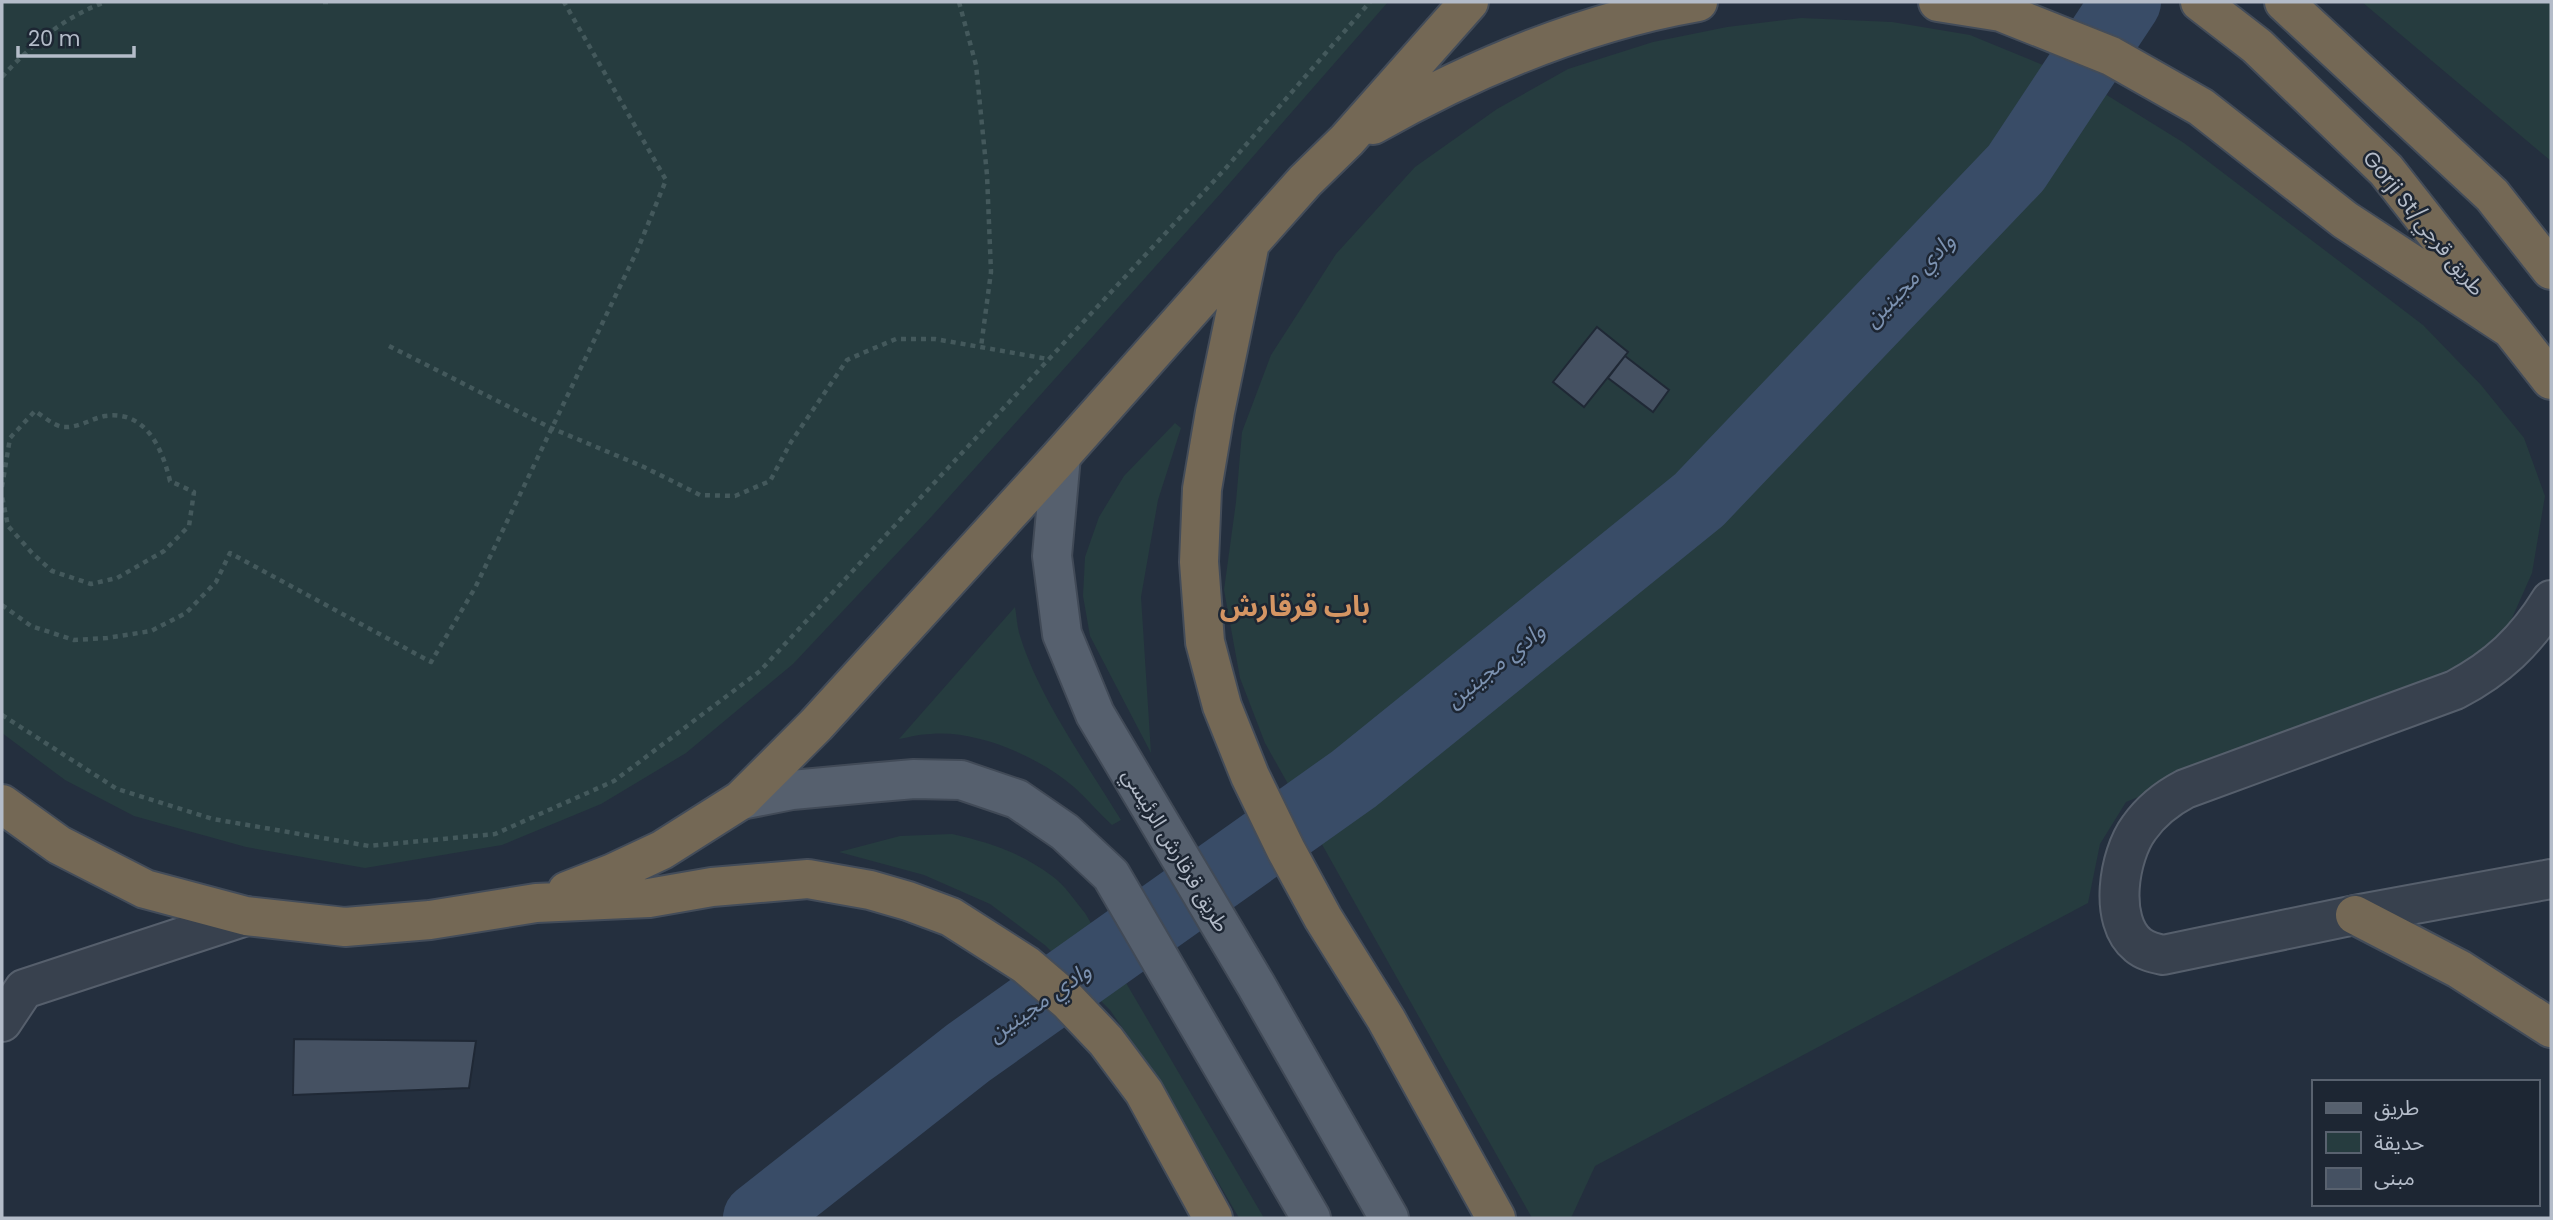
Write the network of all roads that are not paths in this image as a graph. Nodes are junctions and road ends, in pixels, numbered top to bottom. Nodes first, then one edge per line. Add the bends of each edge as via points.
1 (1469, 2) edge
2 (1698, 2) edge
3 (1938, 2) edge
4 (2200, 2) edge
5 (2287, 4) edge
6 (1347, 140) junction
7 (2492, 195) junction
8 (2551, 224) edge
9 (1250, 243) junction
10 (2551, 270) edge
11 (2508, 327) junction
12 (2551, 380) edge
13 (1061, 456) junction
14 (2551, 600) edge
15 (741, 800) junction
16 (2, 804) edge
17 (2551, 878) edge
18 (536, 903) junction
19 (2355, 915) junction
20 (246, 916) junction
21 (2, 1022) edge
22 (2551, 1028) edge
23 (1213, 1218) edge
24 (1311, 1218) edge
25 (1389, 1218) edge
26 (1496, 1218) edge

1 - 6 highway
2 - 6 highway via 1559,38 1468,75
3 - 11 highway via 2001,12 2111,56 2201,107 2345,220
4 - 11 highway, Gorji St/طريق قرجي via 2257,46 2386,170
5 - 7 highway
6 - 9 highway
7 - 8 highway
7 - 10 highway
9 - 13 highway
9 - 26 highway via 1202,489 1199,562 1205,642 1222,706 1250,776 1323,918 1386,1019
11 - 12 highway, Gorji St/طريق قرجي
13 - 15 highway via 817,725
13 - 25 main road, طريق قرقارش الرئيسي via 1052,556 1062,634 1095,714
14 - 19 street via 2521,643 2479,678 2166,800 2137,830 2122,866 2122,921 2138,945 2163,955
15 - 18 highway via 662,850
15 - 24 main road via 868,783 961,780 1017,799 1065,832 1111,875
16 - 20 highway via 59,845 145,889
17 - 19 street
18 - 20 highway via 430,920 345,927
18 - 23 highway via 649,898 808,879 870,890 951,916 1026,965 1106,1041 1144,1092
19 - 22 highway via 2459,970
20 - 21 street via 24,989

